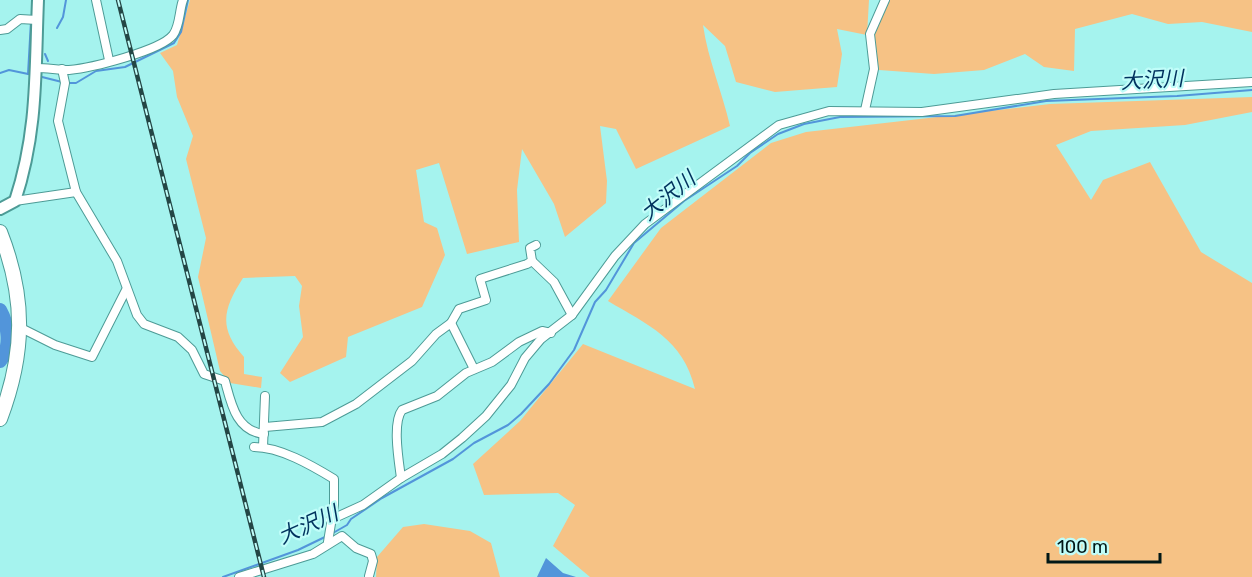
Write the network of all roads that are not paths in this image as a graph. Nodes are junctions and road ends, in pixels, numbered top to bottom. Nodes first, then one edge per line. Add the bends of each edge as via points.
1 (38, 0) edge
2 (96, 0) edge
3 (183, 0) edge
4 (885, 0) edge
5 (37, 20) junction
6 (0, 30) edge
7 (109, 60) junction
8 (37, 68) junction
9 (62, 69) junction
10 (1252, 82) edge
11 (865, 110) junction
12 (76, 192) junction
13 (15, 201) junction
14 (0, 209) edge
15 (0, 232) edge
16 (536, 245) dead end
17 (532, 261) junction
18 (126, 290) junction
19 (572, 315) junction
20 (451, 324) junction
21 (561, 327) junction
22 (21, 328) junction
23 (474, 369) junction
24 (265, 396) dead end
25 (0, 419) edge
26 (264, 430) junction
27 (254, 447) dead end
28 (263, 447) junction
29 (400, 478) junction
30 (330, 524) junction
31 (328, 542) junction
32 (369, 576) edge
33 (239, 577) edge

1 - 5 street
2 - 7 street
3 - 7 street via 172,37 138,54
4 - 11 street via 870,34 874,69
5 - 6 street via 20,19
5 - 8 street
7 - 9 street
8 - 9 street
8 - 13 street via 35,117
9 - 12 street via 64,83 58,121
10 - 11 street via 1054,94 922,112
11 - 19 street via 808,115 768,131 645,224 615,256
12 - 13 street
12 - 18 street via 117,261
13 - 14 street
15 - 22 highway via 14,272
16 - 17 street via 529,250
17 - 19 street via 554,282
17 - 20 street via 498,276 480,279 486,300 459,309
18 - 22 street via 92,357
18 - 26 street via 144,324 178,337 192,350 204,374 225,381 238,419 246,426
19 - 21 street
20 - 23 street
20 - 26 street via 356,404 322,422
21 - 23 street via 550,333 534,334 492,362
21 - 29 street via 541,339 486,416 442,454
22 - 25 highway via 15,374
23 - 29 street via 437,396 398,414
24 - 26 street
26 - 28 street
27 - 28 street
28 - 30 street via 334,479
29 - 30 street
30 - 31 street
31 - 32 street via 344,536 356,548 371,554
31 - 33 street via 313,554

